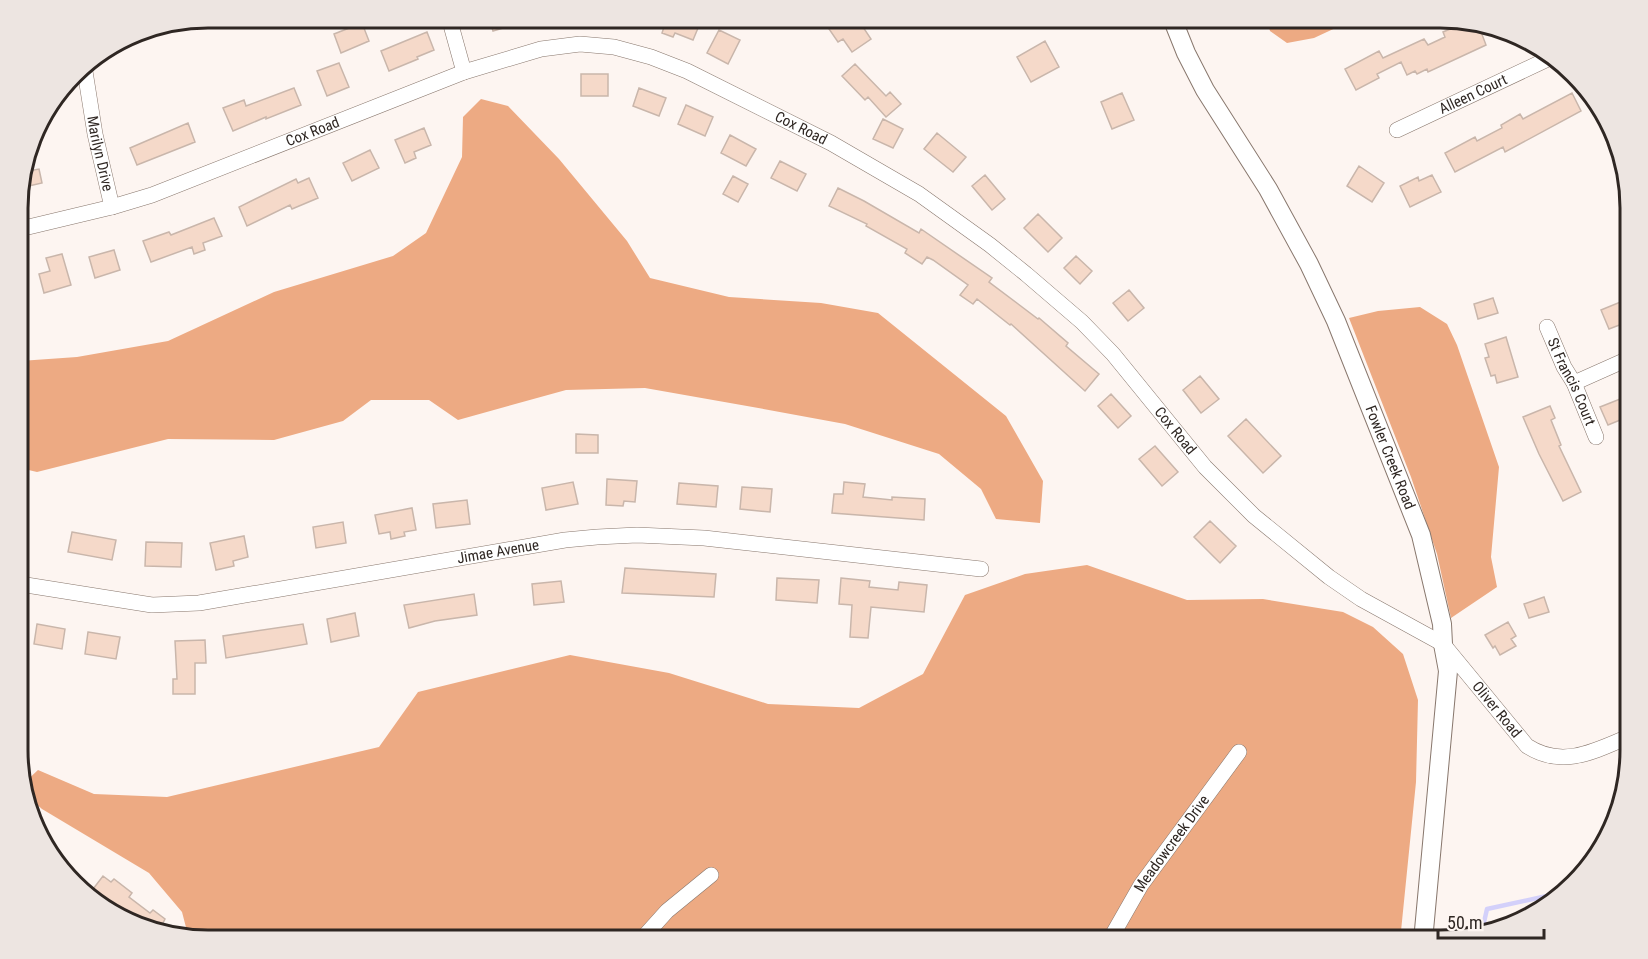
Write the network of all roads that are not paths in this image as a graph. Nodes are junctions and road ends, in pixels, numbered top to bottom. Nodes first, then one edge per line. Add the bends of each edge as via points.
1 (452, 28) edge
2 (1176, 28) edge
3 (1542, 62) edge
4 (464, 72) junction
5 (86, 77) edge
6 (1397, 130) dead end
7 (112, 207) junction
8 (28, 227) edge
9 (1548, 327) dead end
10 (1619, 363) edge
11 (1574, 382) junction
12 (1596, 437) dead end
13 (981, 569) dead end
14 (28, 585) edge
15 (1443, 644) junction
16 (1619, 741) edge
17 (1239, 752) dead end
18 (711, 875) dead end
19 (650, 930) edge
20 (1114, 930) edge
21 (1425, 930) edge

1 - 4 street
2 - 15 main road, Fowler Creek Road via 1204,90 1268,189 1336,321 1421,535
3 - 6 street, Alleen Court
4 - 7 street, Cox Road via 186,183
4 - 15 street, Cox Road via 541,49 580,44 633,52 687,71 831,143 919,194 990,245 1082,322 1205,467 1254,516 1350,592
5 - 7 street, Marilyn Drive
7 - 8 street, Cox Road
9 - 11 street, St Francis Court
10 - 11 street
11 - 12 street, St Francis Court
13 - 14 street, Jimae Avenue via 704,538 637,536 565,540 199,603 152,605
15 - 16 street, Oliver Road via 1508,725 1538,753 1572,757
15 - 21 main road, Fowler Creek Road via 1448,671
17 - 20 street, Meadowcreek Drive via 1141,885
18 - 19 street

